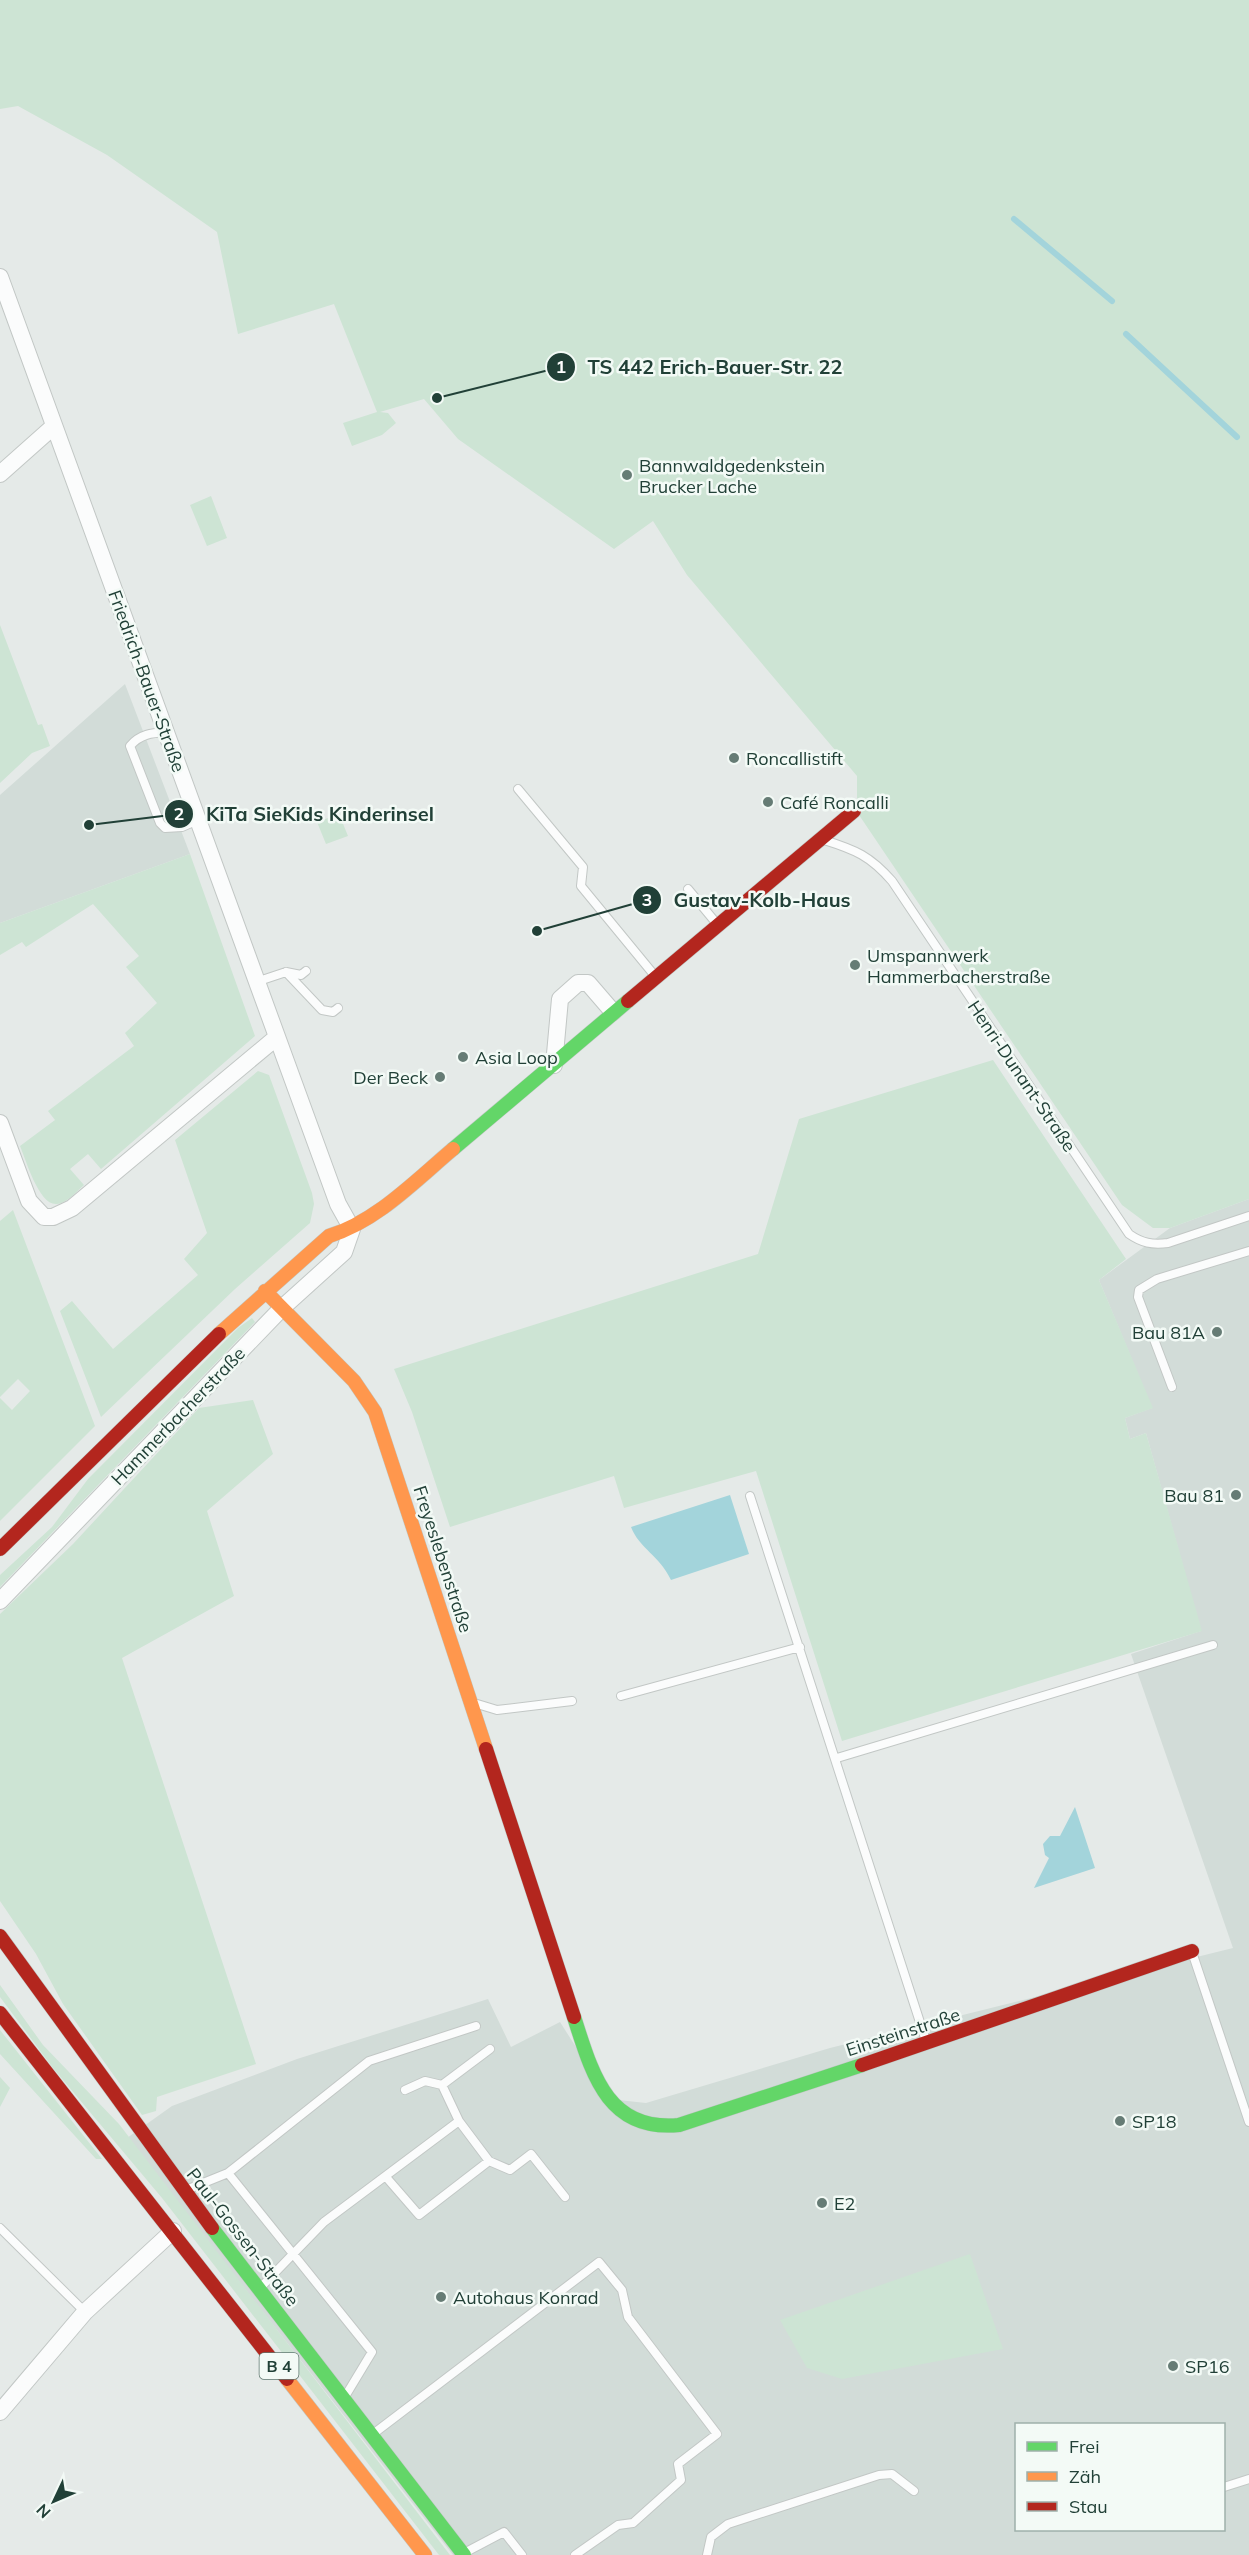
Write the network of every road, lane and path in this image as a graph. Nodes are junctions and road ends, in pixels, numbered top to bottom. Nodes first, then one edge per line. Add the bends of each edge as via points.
1 (0, 277) edge
2 (54, 426) junction
3 (0, 474) edge
4 (167, 732) junction
5 (518, 789) dead end
6 (854, 811) dead end
7 (198, 820) junction
8 (821, 840) junction
9 (688, 890) dead end
10 (719, 926) junction
11 (306, 971) dead end
12 (286, 972) junction
13 (657, 979) junction
14 (256, 982) junction
15 (338, 1008) dead end
16 (613, 1012) junction
17 (277, 1037) junction
18 (554, 1065) junction
19 (0, 1123) edge
20 (1249, 1216) edge
21 (352, 1229) junction
22 (1249, 1251) edge
23 (265, 1291) junction
24 (282, 1308) junction
25 (1172, 1387) dead end
26 (750, 1496) dead end
27 (0, 1549) edge
28 (0, 1601) edge
29 (1213, 1645) dead end
30 (800, 1647) junction
31 (621, 1696) dead end
32 (572, 1701) dead end
33 (471, 1702) junction
34 (837, 1758) junction
35 (526, 1874) joint
36 (0, 1936) edge
37 (1192, 1951) joint
38 (0, 2013) edge
39 (476, 2026) dead end
40 (927, 2044) junction
41 (490, 2049) dead end
42 (442, 2085) junction
43 (405, 2090) dead end
44 (459, 2121) junction
45 (1249, 2122) edge
46 (489, 2161) junction
47 (228, 2173) junction
48 (386, 2177) junction
49 (184, 2191) junction
50 (566, 2198) dead end
51 (0, 2228) edge
52 (172, 2231) junction
53 (294, 2253) junction
54 (259, 2288) junction
55 (86, 2312) junction
56 (344, 2398) junction
57 (0, 2412) edge
58 (372, 2435) junction
59 (1249, 2479) edge
60 (1225, 2487) edge
61 (914, 2491) dead end
62 (464, 2554) edge
63 (425, 2555) edge
64 (522, 2555) edge
65 (575, 2555) edge
66 (707, 2555) edge

1 - 2 street, Friedrich-Bauer-Straße
2 - 3 street
2 - 4 street, Friedrich-Bauer-Straße
4 - 7 street, Friedrich-Bauer-Straße
4 - 7 lane via 148,734 130,746 160,824 173,828
5 - 13 lane via 583,867 581,886
6 - 8 street, Hammerbacherstraße
7 - 14 street, Friedrich-Bauer-Straße
8 - 10 street, Hammerbacherstraße
8 - 20 lane, Henri-Dunant-Straße via 862,853 892,881 1128,1234 1140,1242 1168,1243
9 - 10 lane
10 - 13 street, Hammerbacherstraße
11 - 12 lane via 301,975
12 - 14 lane
12 - 15 lane via 322,1010 333,1012
13 - 16 street, Hammerbacherstraße
14 - 17 street, Friedrich-Bauer-Straße
16 - 18 street, Hammerbacherstraße
16 - 18 street via 588,983 578,983 560,999
17 - 19 street via 72,1208 53,1217 44,1216 29,1201
17 - 21 street, Friedrich-Bauer-Straße via 338,1204
18 - 21 street, Hammerbacherstraße
21 - 23 street, Hammerbacherstraße via 329,1236
21 - 24 street, Hammerbacherstraße via 344,1252
22 - 25 lane via 1157,1279 1139,1290 1138,1297
23 - 24 street, Freyeslebenstraße
23 - 27 street, Hammerbacherstraße
24 - 28 street, Hammerbacherstraße
24 - 33 street, Freyeslebenstraße via 354,1381 375,1412
26 - 30 lane
29 - 34 lane
30 - 31 lane
30 - 34 lane
32 - 33 lane via 497,1710
33 - 35 street, Freyeslebenstraße
34 - 40 lane
35 - 40 street, Einsteinstraße via 592,2076 609,2100 648,2127 679,2125
36 - 49 street, Paul-Gossen-Straße / B 4
37 - 40 street, Einsteinstraße
37 - 45 lane
38 - 52 street, B 4
39 - 47 lane via 369,2061
41 - 42 lane
42 - 43 lane via 425,2081
42 - 44 lane
44 - 46 lane
44 - 48 lane
46 - 48 lane via 419,2215
46 - 50 lane via 510,2170 531,2154
47 - 49 lane
47 - 53 lane
48 - 53 lane via 324,2222
49 - 54 street, Paul-Gossen-Straße / B 4
51 - 55 lane
52 - 55 street
52 - 63 street, B 4
53 - 54 lane
53 - 56 lane via 372,2352
54 - 56 street, Paul-Gossen-Straße / B 4
55 - 57 street
56 - 58 street, Paul-Gossen-Straße / B 4
58 - 62 street, Paul-Gossen-Straße / B 4
58 - 65 lane via 599,2262 622,2290 628,2317 717,2434 678,2464 681,2480 633,2523 618,2525
59 - 60 lane
61 - 66 lane via 892,2474 879,2475 728,2524 711,2537
62 - 64 lane via 504,2532

